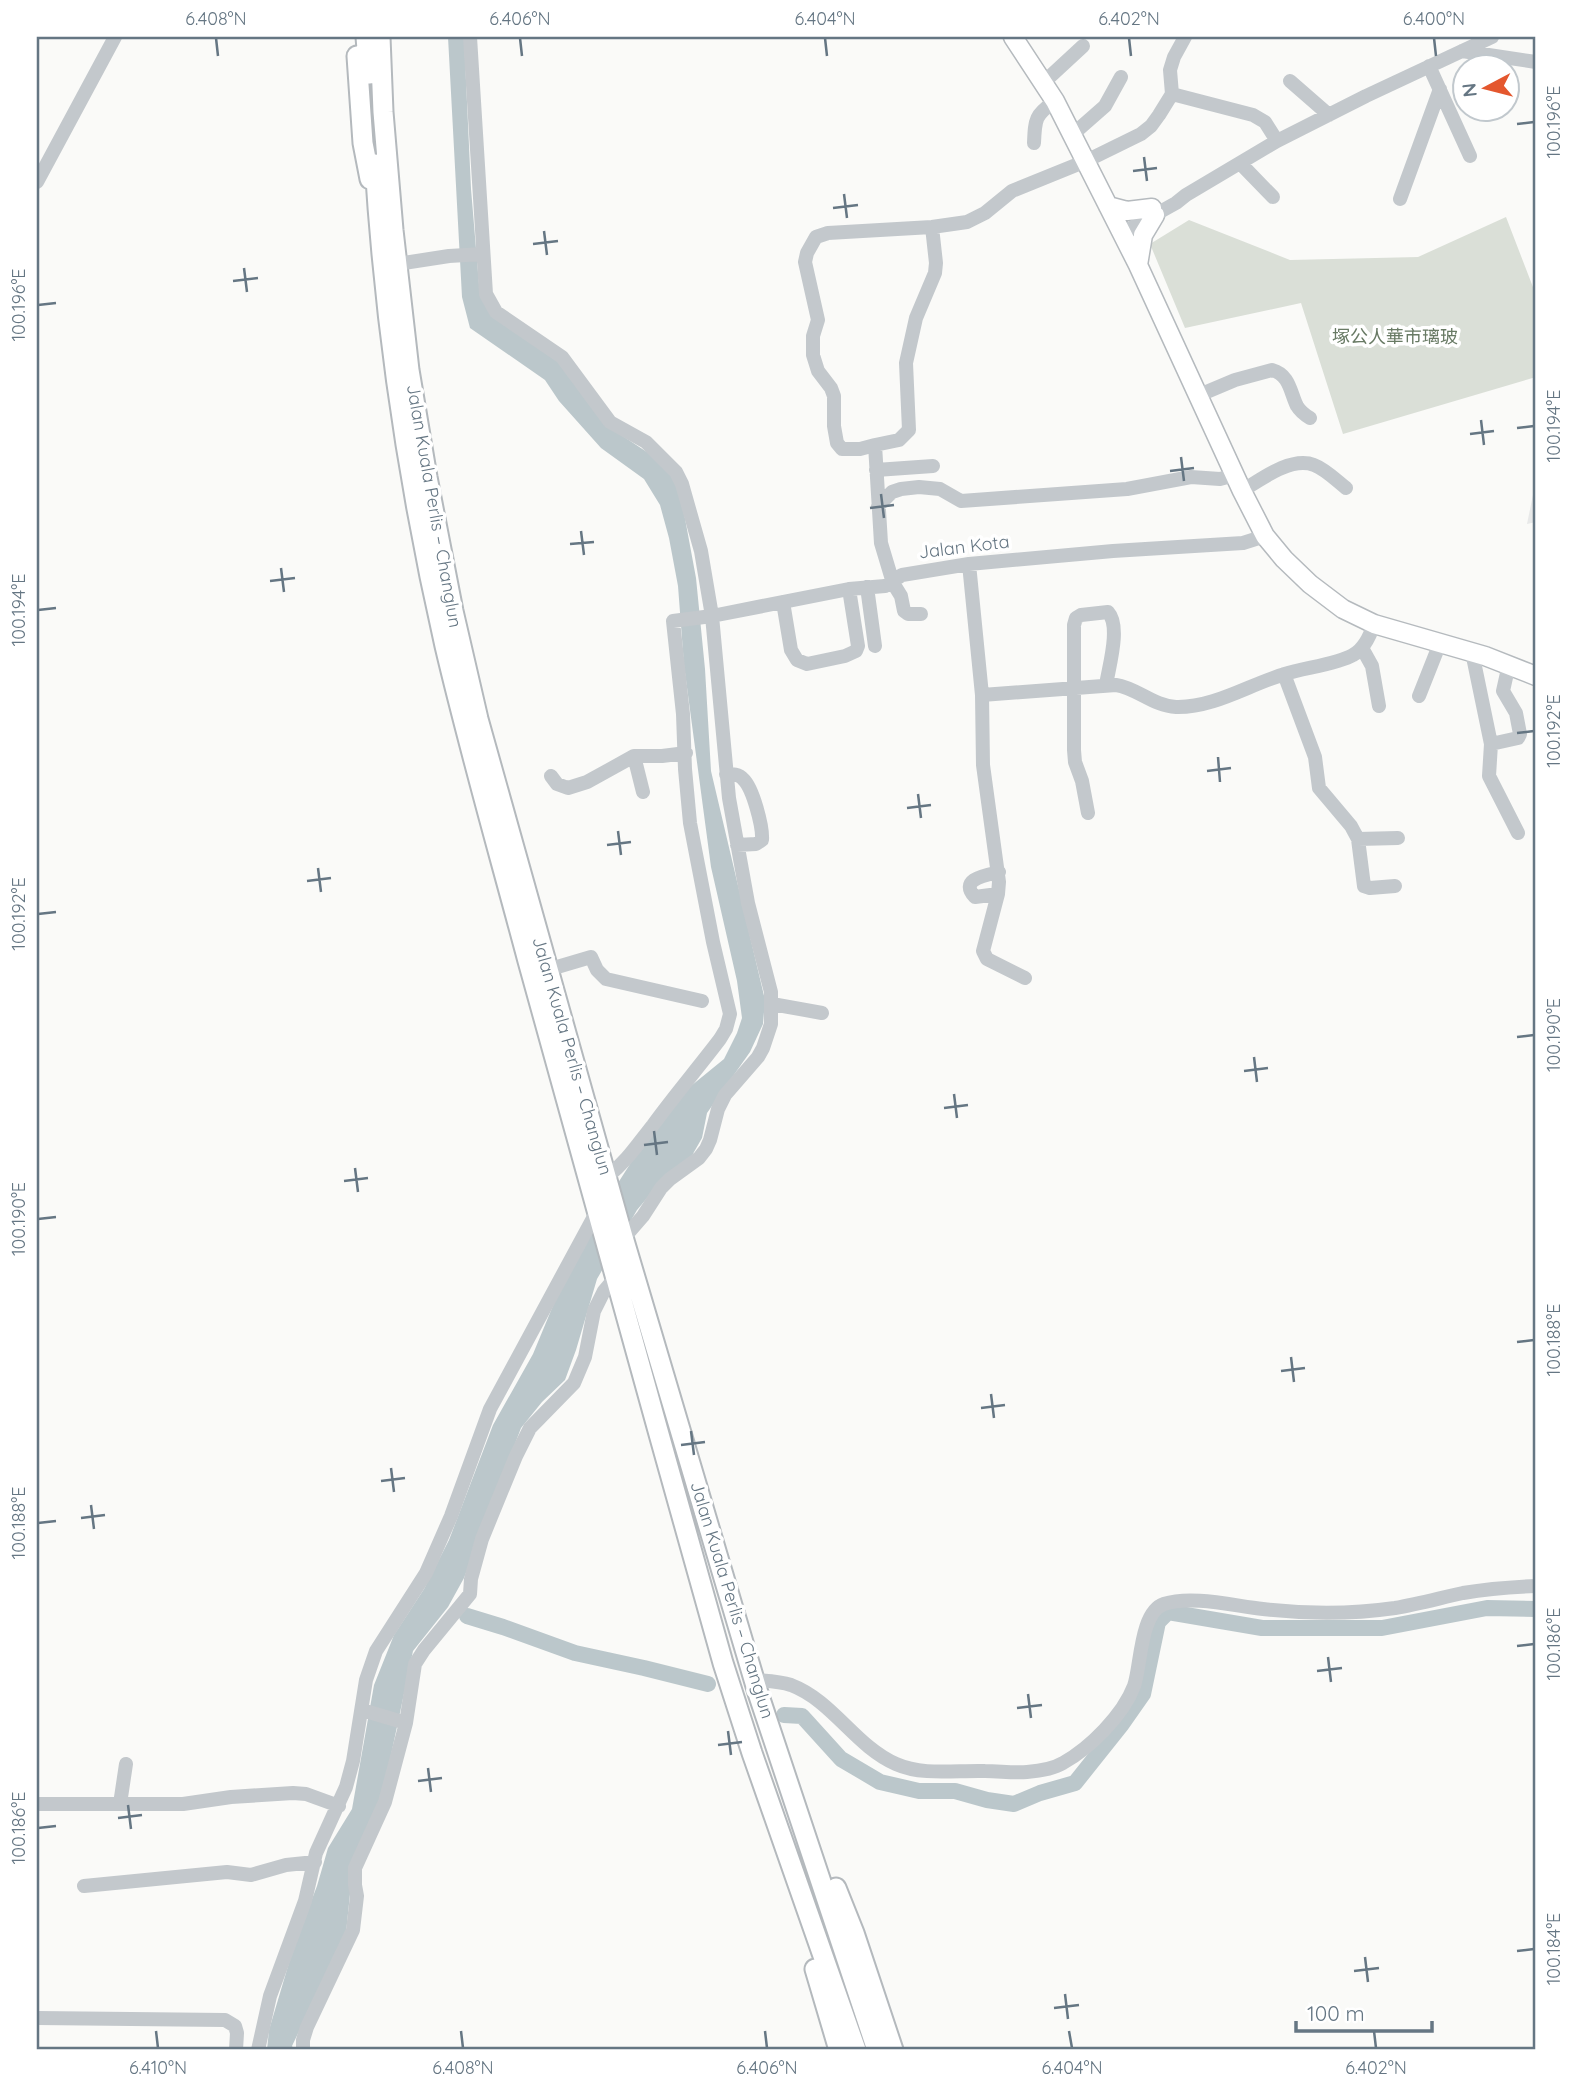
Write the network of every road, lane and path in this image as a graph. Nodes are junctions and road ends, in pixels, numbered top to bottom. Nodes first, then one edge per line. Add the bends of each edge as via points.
1 (115, 37) edge
2 (356, 37) edge
3 (366, 37) edge
4 (380, 37) edge
5 (470, 37) edge
6 (1013, 37) edge
7 (1185, 37) edge
8 (1492, 37) edge
9 (1476, 40) edge
10 (1083, 46) dead end
11 (1462, 51) junction
12 (1536, 62) edge
13 (1429, 66) junction
14 (1121, 78) dead end
15 (1290, 80) dead end
16 (1044, 83) junction
17 (1440, 89) junction
18 (1172, 94) junction
19 (1055, 101) junction
20 (1329, 115) junction
21 (1072, 135) junction
22 (1277, 141) junction
23 (1034, 143) dead end
24 (1470, 156) dead end
25 (1086, 161) junction
26 (1240, 163) junction
27 (37, 182) edge
28 (1273, 197) dead end
29 (1400, 199) dead end
30 (1108, 206) junction
31 (1154, 212) junction
32 (932, 228) junction
33 (1120, 230) junction
34 (379, 232) junction
35 (480, 254) junction
36 (397, 264) junction
37 (1138, 265) junction
38 (1198, 396) junction
39 (1310, 418) dead end
40 (875, 445) junction
41 (933, 466) dead end
42 (876, 470) junction
43 (1238, 483) junction
44 (1346, 488) dead end
45 (878, 506) junction
46 (1265, 536) junction
47 (970, 564) junction
48 (893, 583) junction
49 (867, 587) junction
50 (849, 589) junction
51 (783, 602) junction
52 (921, 614) dead end
53 (707, 617) junction
54 (1374, 624) junction
55 (1440, 643) junction
56 (875, 646) dead end
57 (1362, 648) junction
58 (1472, 652) junction
59 (1509, 664) junction
60 (1284, 674) junction
61 (1536, 676) edge
62 (1106, 685) junction
63 (1074, 688) junction
64 (982, 695) junction
65 (1419, 696) dead end
66 (1379, 706) dead end
67 (1491, 744) junction
68 (686, 753) junction
69 (634, 756) junction
70 (726, 774) junction
71 (551, 776) dead end
72 (643, 792) dead end
73 (1088, 813) dead end
74 (1518, 833) dead end
75 (1398, 838) dead end
76 (1359, 839) junction
77 (737, 845) junction
78 (999, 872) junction
79 (1395, 886) dead end
80 (998, 894) junction
81 (547, 970) junction
82 (1025, 978) dead end
83 (702, 1001) dead end
84 (772, 1004) junction
85 (822, 1013) dead end
86 (608, 1182) junction
87 (597, 1213) junction
88 (623, 1238) junction
89 (615, 1276) junction
90 (1536, 1586) edge
91 (761, 1702) junction
92 (365, 1711) junction
93 (403, 1722) junction
94 (755, 1763) junction
95 (126, 1764) dead end
96 (37, 1804) edge
97 (120, 1804) junction
98 (339, 1805) junction
99 (315, 1861) junction
100 (84, 1886) dead end
101 (37, 2018) edge
102 (837, 2046) edge
103 (236, 2050) edge
104 (258, 2050) edge
105 (303, 2050) edge
106 (856, 2050) edge
107 (877, 2050) edge
108 (893, 2050) edge

1 - 27 street
2 - 34 highway via 363,143
3 - 34 highway, Jalan Kuala Perlis – Changlun
4 - 36 highway, Jalan Kuala Perlis – Changlun
5 - 35 street
6 - 16 main road
7 - 18 street via 1170,70
8 - 9 street
9 - 11 street
10 - 16 street
11 - 12 street
11 - 13 street
13 - 17 street
13 - 20 street
14 - 21 street via 1105,106
15 - 20 street
16 - 19 main road
17 - 24 street
17 - 29 street
18 - 22 street via 1253,115 1265,122
18 - 25 street via 1151,126
19 - 21 main road
19 - 23 street via 1038,116
20 - 22 street
21 - 25 main road
22 - 26 street
25 - 30 main road
25 - 32 street via 1012,191 975,220
26 - 28 street
26 - 31 street
30 - 31 main road
30 - 33 main road
31 - 33 street
31 - 37 main road via 1143,235
32 - 40 street via 935,272 907,355 909,430 899,440
32 - 40 street via 828,233 816,237 807,253 806,271 818,320 813,355 834,396 837,443 842,449
33 - 37 main road
34 - 87 highway, Jalan Kuala Perlis – Changlun via 411,476 444,643
35 - 36 street
35 - 53 street via 486,294 496,312 562,357 610,422 646,442 676,472 701,551
36 - 81 highway, Jalan Kuala Perlis – Changlun via 421,440 461,651
37 - 38 main road
38 - 39 street via 1272,370 1281,373 1298,407
38 - 43 main road
40 - 42 street
41 - 42 street
42 - 45 street
43 - 44 street via 1308,463
43 - 45 street via 1191,477 1127,489 961,501 940,489 919,487 892,492
43 - 46 main road
45 - 48 street via 881,543
46 - 47 street, Jalan Kota via 1243,543
46 - 54 main road via 1310,584 1343,609
47 - 48 street, Jalan Kota via 902,575
47 - 64 street
48 - 49 street, Jalan Kota
48 - 52 street via 904,611
49 - 50 street, Jalan Kota
49 - 56 street
50 - 51 street, Jalan Kota
50 - 51 street via 856,651 807,664 797,660 791,650
51 - 53 street, Jalan Kota
53 - 68 street, Jalan Kota via 674,621
53 - 70 street
54 - 55 main road
54 - 57 street
55 - 58 main road
55 - 65 street
57 - 60 street via 1351,657
57 - 66 street via 1372,666
58 - 59 main road
58 - 67 street
59 - 61 main road
59 - 67 street via 1503,691 1516,713 1520,734
60 - 62 street via 1214,700 1176,707 1157,703 1126,686
60 - 76 street via 1315,757 1319,788
62 - 63 street
62 - 63 street via 1114,640 1108,611 1076,618
63 - 64 street
63 - 73 street via 1075,762
64 - 78 street via 983,765
67 - 74 street via 1489,776
68 - 69 street
68 - 86 street via 694,846 730,1014 720,1040
69 - 71 street via 576,786 563,787
69 - 72 street
70 - 77 street
70 - 77 street via 745,780 763,835 759,843
75 - 76 street
76 - 79 street via 1364,886
77 - 84 street
78 - 80 street
78 - 80 street via 978,877 970,888 975,897
80 - 82 street via 982,951 987,959
81 - 83 street via 591,957 606,979
81 - 86 highway, Jalan Kuala Perlis – Changlun
84 - 85 street
84 - 88 street via 763,1048 725,1095 706,1149 661,1188
86 - 88 highway, Jalan Kuala Perlis – Changlun
87 - 89 highway, Jalan Kuala Perlis – Changlun
87 - 92 street via 490,1409 426,1573 376,1651 366,1680
88 - 91 highway, Jalan Kuala Perlis – Changlun
89 - 93 street via 594,1311 585,1357 574,1383 537,1419 524,1440 487,1522 470,1594 418,1657
89 - 94 highway, Jalan Kuala Perlis – Changlun
90 - 91 street via 1475,1591 1370,1611 1303,1612 1182,1601 1163,1604 1147,1626 1135,1683 1123,1706 1075,1755 1061,1765 1037,1771 909,1768 877,1754 802,1690 776,1682
91 - 107 highway, Jalan Kuala Perlis – Changlun
91 - 108 highway via 854,1933
92 - 93 street
92 - 98 street
93 - 105 street via 385,1802 355,1868 353,1930 307,2027
94 - 102 highway
94 - 106 highway, Jalan Kuala Perlis – Changlun
95 - 97 street
96 - 97 street
97 - 98 street via 183,1804 293,1793
98 - 99 street
99 - 100 street via 251,1875 227,1872
99 - 104 street via 270,1996
101 - 103 street via 225,2020 235,2026

